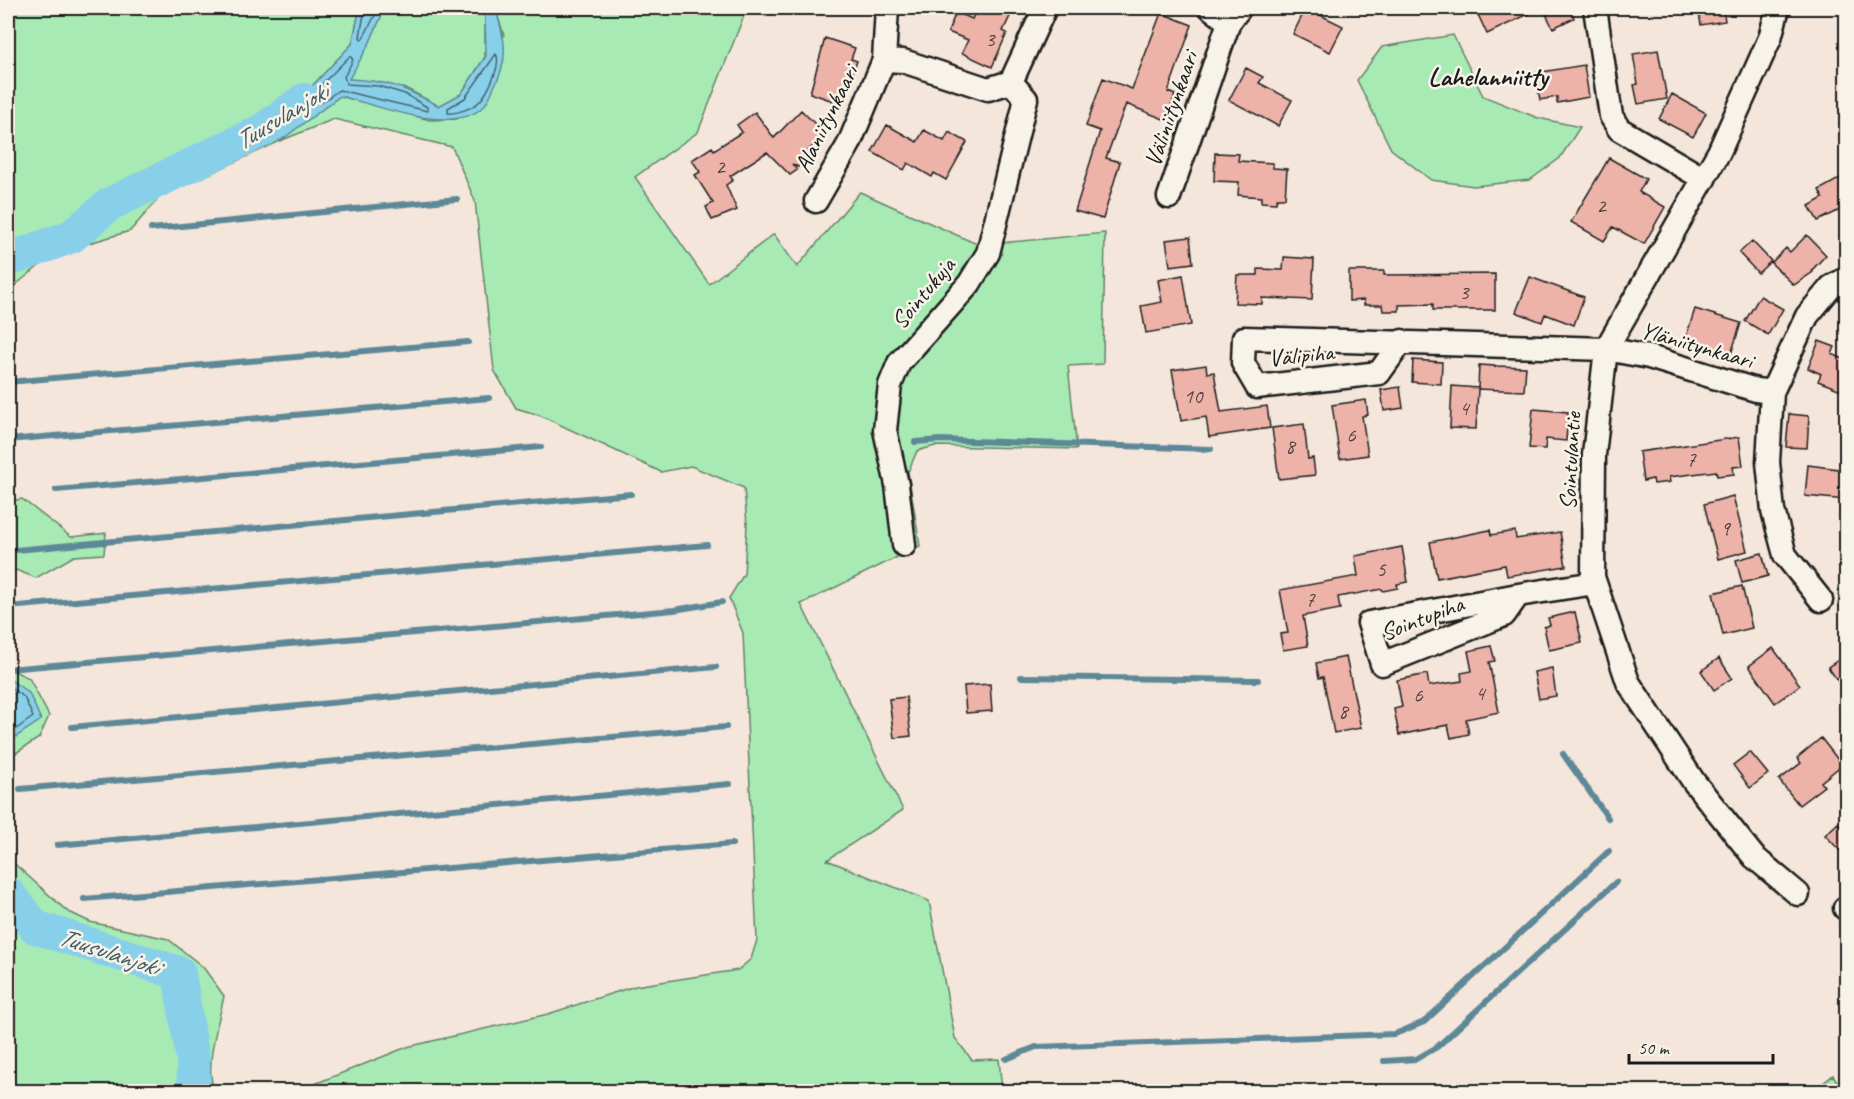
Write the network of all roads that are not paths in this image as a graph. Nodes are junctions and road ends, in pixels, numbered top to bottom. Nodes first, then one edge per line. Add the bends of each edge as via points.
1 (887, 8) edge
2 (1045, 8) edge
3 (1211, 8) edge
4 (1595, 8) edge
5 (1778, 8) edge
6 (1235, 15) edge
7 (884, 60) junction
8 (1011, 82) junction
9 (1704, 179) junction
10 (1169, 196) dead end
11 (816, 201) dead end
12 (1846, 279) edge
13 (1402, 341) junction
14 (1606, 349) junction
15 (1772, 392) junction
16 (904, 545) dead end
17 (1595, 584) junction
18 (1518, 595) junction
19 (1821, 600) dead end
20 (1798, 894) dead end

1 - 7 street, Alaniitynkaari
2 - 8 street
3 - 6 street
4 - 9 street via 1611,116 1618,129
5 - 9 street, Sointulantie via 1770,38
6 - 10 street, Väliniitynkaari
7 - 8 street, Alaniitynkaari via 903,61 988,89
7 - 11 street, Alaniitynkaari via 849,144
8 - 16 street, Sointukuja via 1026,99 988,253 969,284 899,363 890,385 885,430
9 - 14 street, Sointulantie
12 - 15 street, Yläniitynkaari via 1831,287 1807,316
13 - 13 street, Välipiha via 1244,338 1243,363 1257,387 1379,373
13 - 14 street, Välipiha
14 - 15 street, Yläniitynkaari via 1649,357
14 - 17 street, Sointulantie via 1593,455
15 - 19 street, Yläniitynkaari via 1768,462 1773,511 1785,555
17 - 18 street, Sointupiha
17 - 20 street, Sointulantie via 1634,692 1694,782 1754,857
18 - 18 street, Sointupiha via 1369,623 1382,664 1504,615

